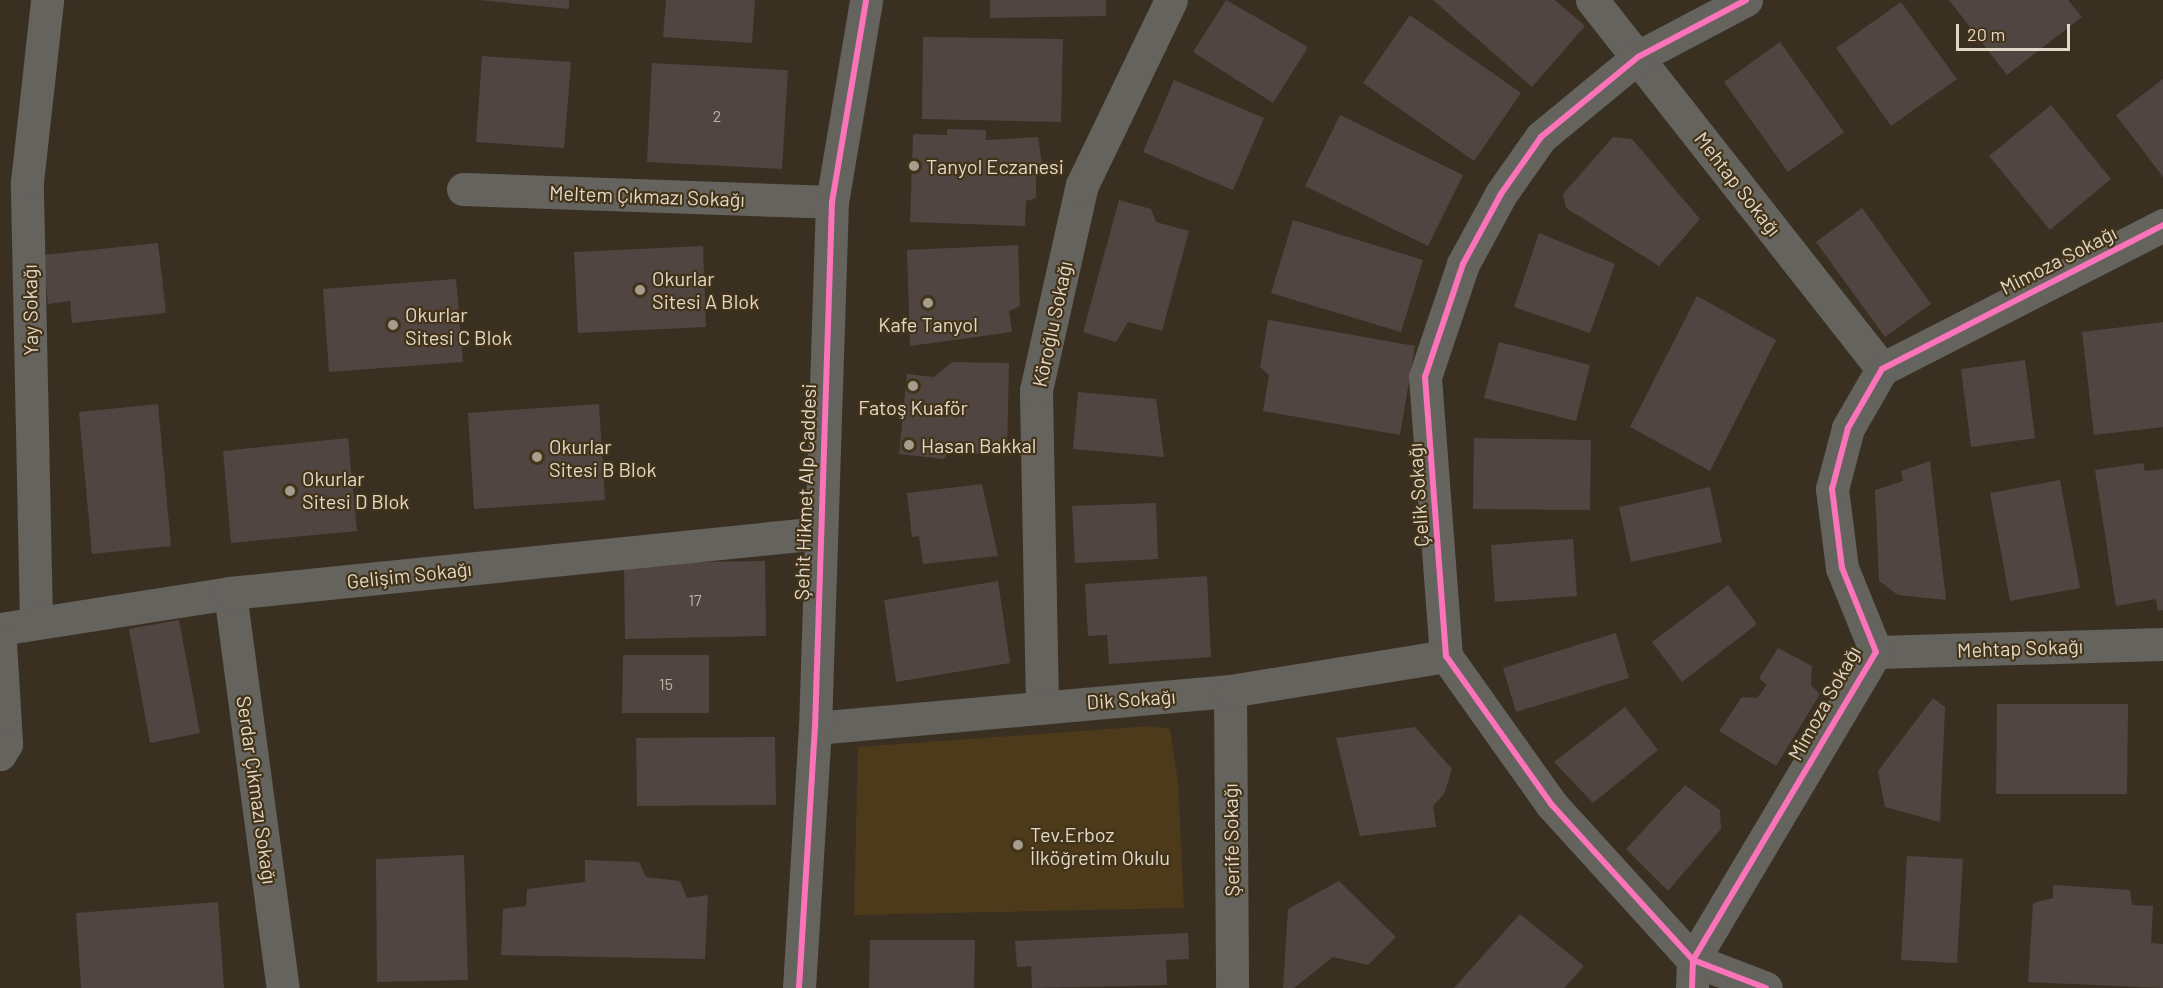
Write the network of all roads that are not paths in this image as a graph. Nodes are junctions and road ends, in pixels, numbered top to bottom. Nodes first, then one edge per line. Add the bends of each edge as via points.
1 (46, 0) edge
2 (866, 0) edge
3 (1171, 0) edge
4 (1592, 0) edge
5 (1746, 0) edge
6 (1638, 57) junction
7 (463, 189) dead end
8 (832, 202) junction
9 (2163, 225) edge
10 (1882, 369) junction
11 (820, 533) junction
12 (230, 593) junction
13 (36, 622) junction
14 (0, 629) edge
15 (0, 642) edge
16 (2163, 644) edge
17 (1876, 652) junction
18 (1446, 656) junction
19 (1230, 691) junction
20 (1042, 705) junction
21 (815, 728) junction
22 (0, 754) edge
23 (1692, 974) edge
24 (283, 988) edge
25 (799, 988) edge
26 (1232, 988) edge
27 (1766, 988) edge

1 - 13 street, Yay Sokağı via 27,182
2 - 8 street, Şehit Hikmet Alp Caddesi
3 - 20 street, Köroğlu Sokağı via 1082,185 1036,390
4 - 6 street, Mehtap Sokağı
5 - 6 street, Çelik Sokağı
6 - 10 street, Mehtap Sokağı
6 - 18 street, Çelik Sokağı via 1541,137 1495,204 1444,312 1425,378
7 - 8 street, Meltem Çıkmazı Sokağı
8 - 11 street, Şehit Hikmet Alp Caddesi
9 - 10 street, Mimoza Sokağı
10 - 17 street, Mimoza Sokağı via 1848,428 1832,489 1842,568
11 - 12 street, Gelişim Sokağı
11 - 21 street, Şehit Hikmet Alp Caddesi
12 - 13 street, Gelişim Sokağı
12 - 24 street, Serdar Çıkmazı Sokağı
13 - 14 street, Gelişim Sokağı
15 - 22 street via 6,744
16 - 17 street, Mehtap Sokağı
17 - 23 street, Mimoza Sokağı
18 - 19 street, Dik Sokağı
18 - 23 street via 1552,805
19 - 20 street, Dik Sokağı
19 - 26 street, Şerife Sokağı
20 - 21 street, Dik Sokağı
21 - 25 street, Şehit Hikmet Alp Caddesi
23 - 27 street

